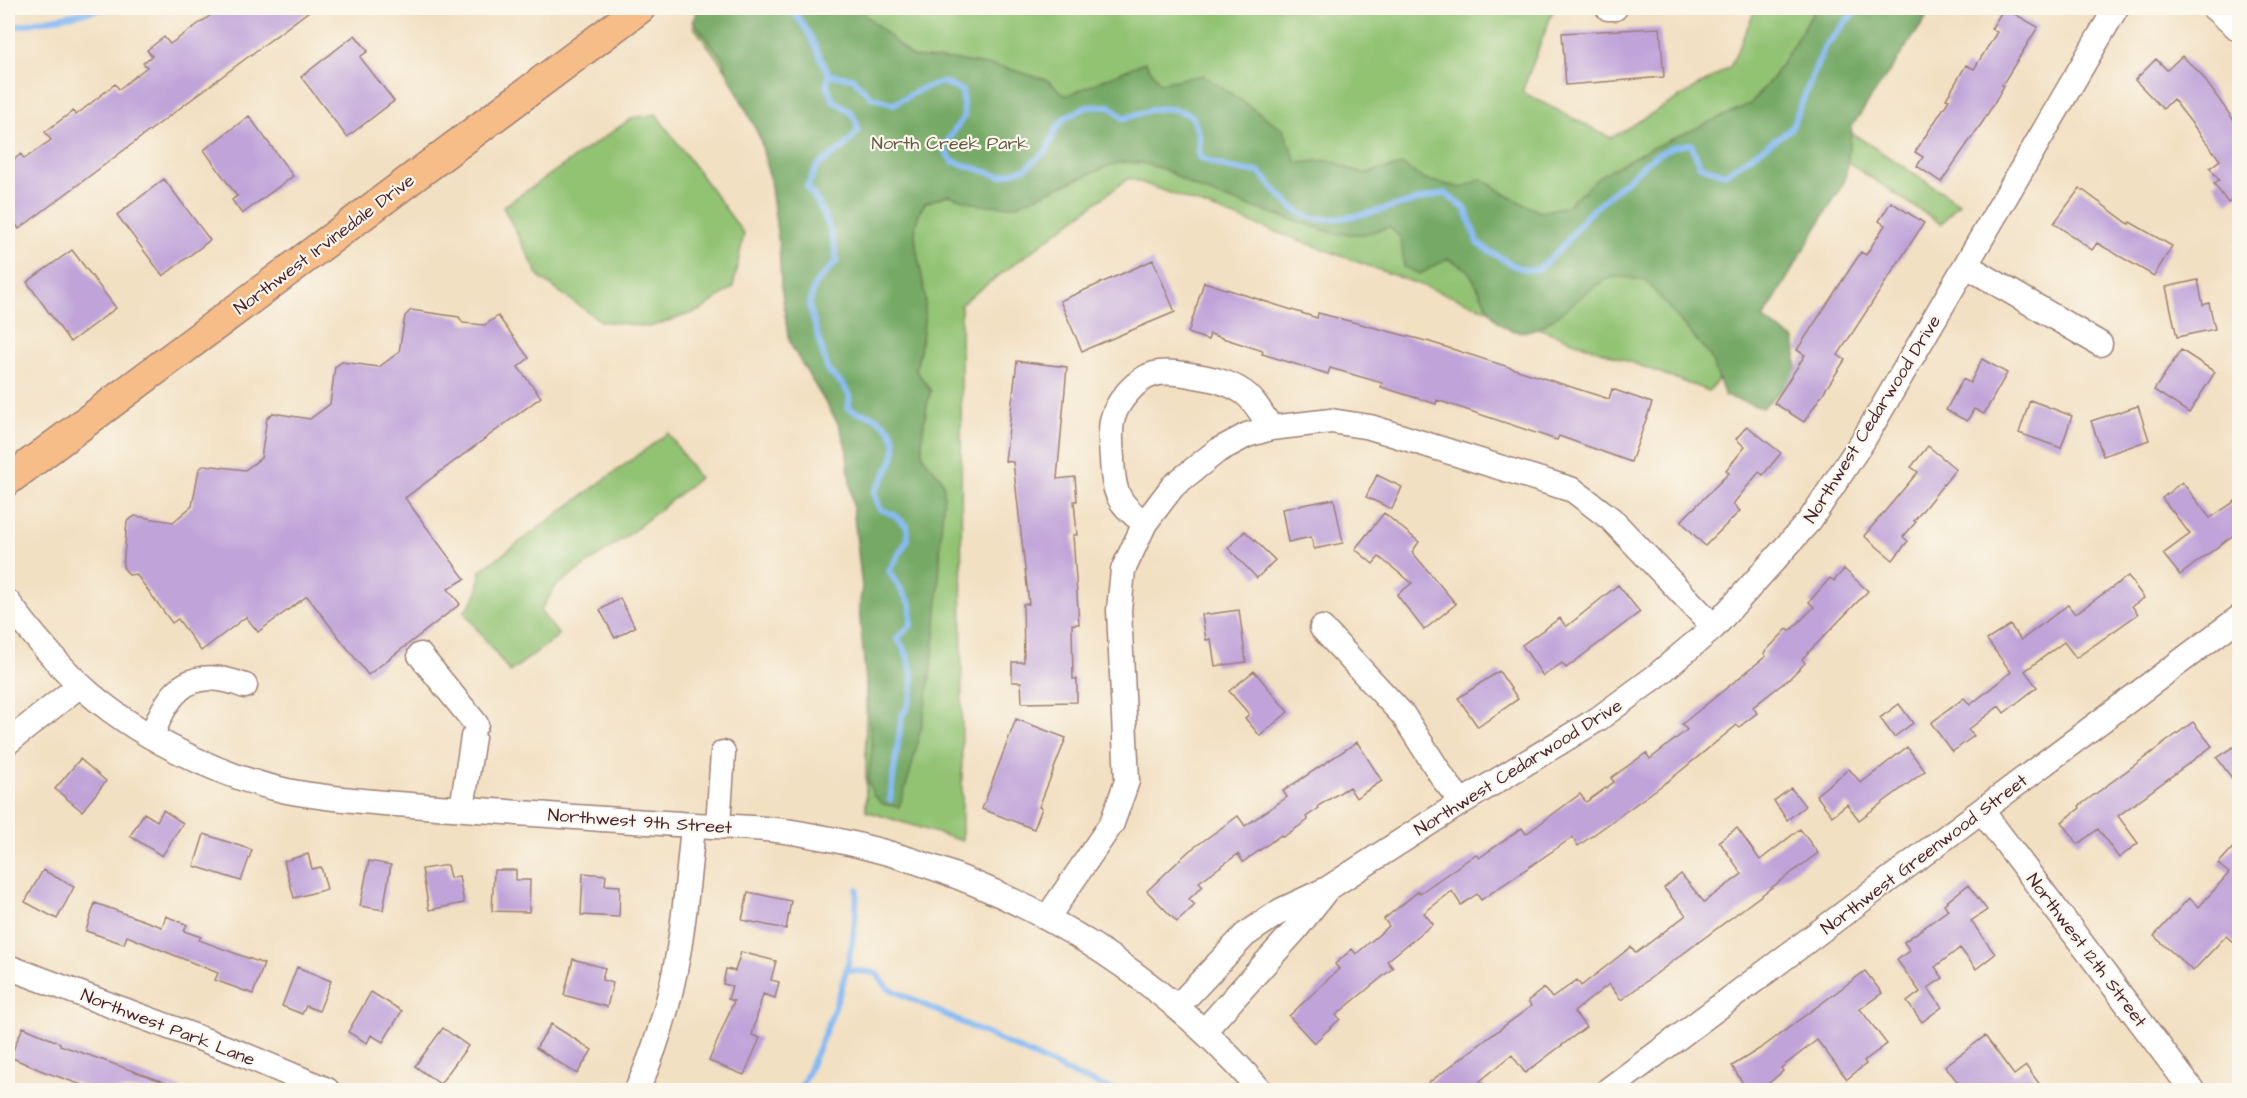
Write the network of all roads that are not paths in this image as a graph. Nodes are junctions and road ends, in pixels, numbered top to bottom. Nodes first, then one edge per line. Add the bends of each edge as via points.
1 (640, 8) edge
2 (1608, 8) edge
3 (1615, 8) edge
4 (2116, 8) edge
5 (2214, 8) edge
6 (2240, 30) edge
7 (1967, 266) junction
8 (2100, 344) dead end
9 (1271, 428) junction
10 (8, 480) edge
11 (1145, 524) junction
12 (8, 602) edge
13 (2240, 617) edge
14 (1714, 627) junction
15 (1322, 628) dead end
16 (420, 656) dead end
17 (80, 685) junction
18 (245, 686) dead end
19 (152, 736) junction
20 (8, 742) edge
21 (723, 753) dead end
22 (1462, 802) junction
23 (462, 808) junction
24 (1982, 811) junction
25 (693, 825) junction
26 (718, 825) junction
27 (1327, 889) junction
28 (1047, 918) junction
29 (8, 967) edge
30 (1177, 1007) junction
31 (1205, 1030) junction
32 (327, 1090) edge
33 (637, 1090) edge
34 (1260, 1090) edge
35 (1608, 1090) edge
36 (2192, 1090) edge

1 - 10 main road, Northwest Irvinedale Drive
2 - 3 street
4 - 7 street, Northwest Cedarwood Drive
5 - 6 street
7 - 8 street
7 - 14 street, Northwest Cedarwood Drive via 1864,439 1810,520
9 - 11 street via 1247,435 1188,471
9 - 11 street via 1243,392 1208,377 1154,374 1136,384 1117,407 1112,421 1112,456 1118,497 1127,511
9 - 14 street via 1331,421 1370,427 1573,490 1611,519
11 - 28 street via 1123,570 1119,610 1127,781 1112,823
12 - 17 street, Northwest 9th Street
13 - 24 street, Northwest Greenwood Street
14 - 22 street, Northwest Cedarwood Drive via 1655,678 1598,719
15 - 22 street via 1403,715
16 - 23 street via 475,731
17 - 19 street, Northwest 9th Street
17 - 20 street
18 - 19 street via 212,676 188,683 169,698
19 - 23 street, Northwest 9th Street via 220,769 285,790 335,799
21 - 26 street
22 - 27 street, Northwest Cedarwood Drive
23 - 25 street, Northwest 9th Street
24 - 35 street, Northwest Greenwood Street
24 - 36 street, Northwest 12th Street
25 - 26 street, Northwest 9th Street
25 - 33 street via 675,977 657,1044
26 - 28 street, Northwest 9th Street via 796,832 919,861 976,883
27 - 30 street, Northwest Cedarwood Drive via 1282,910 1245,935
27 - 31 street, Northwest Cedarwood Drive
28 - 30 street, Northwest 9th Street via 1105,952
29 - 32 street, Northwest Park Lane via 242,1054
30 - 31 street, Northwest 9th Street
31 - 34 street, Northwest 9th Street

